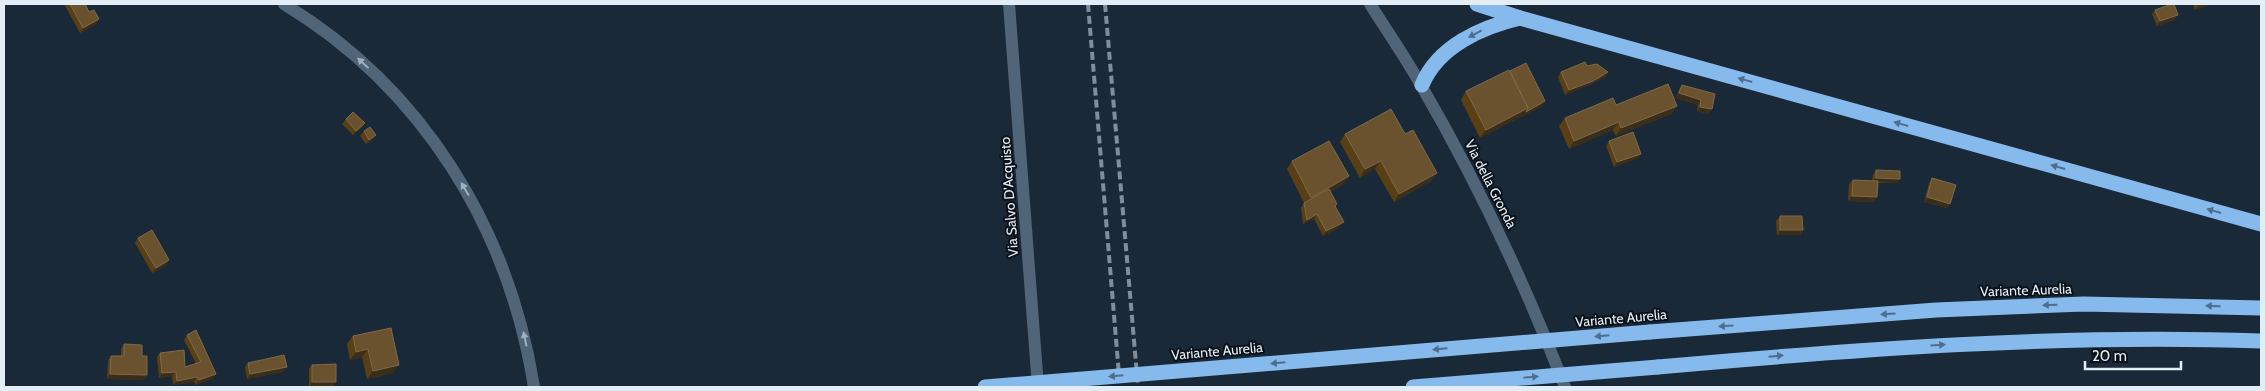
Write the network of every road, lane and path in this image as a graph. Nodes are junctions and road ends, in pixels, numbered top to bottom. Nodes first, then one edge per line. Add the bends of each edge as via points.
1 (284, 4) edge
2 (1009, 4) edge
3 (1370, 4) edge
4 (1477, 4) edge
5 (1520, 18) junction
6 (1422, 85) junction
7 (2261, 224) edge
8 (2261, 308) edge
9 (2261, 341) edge
10 (534, 387) edge
11 (985, 387) edge
12 (1038, 387) edge
13 (1413, 387) edge
14 (1566, 387) edge

10 -> 1 street via 524,334 509,282 451,165 389,88 344,46
2 - 12 street, Via Salvo D'Acquisto
3 - 6 street, Via della Gronda
4 - 5 highway
5 -> 6 highway via 1496,24 1450,49 1427,72
7 -> 5 highway
6 - 14 street, Via della Gronda via 1481,196 1540,321
8 -> 11 highway, Variante Aurelia, bridge via 2084,304 1936,310
13 -> 9 highway, bridge via 1815,353 2060,340 2173,338

